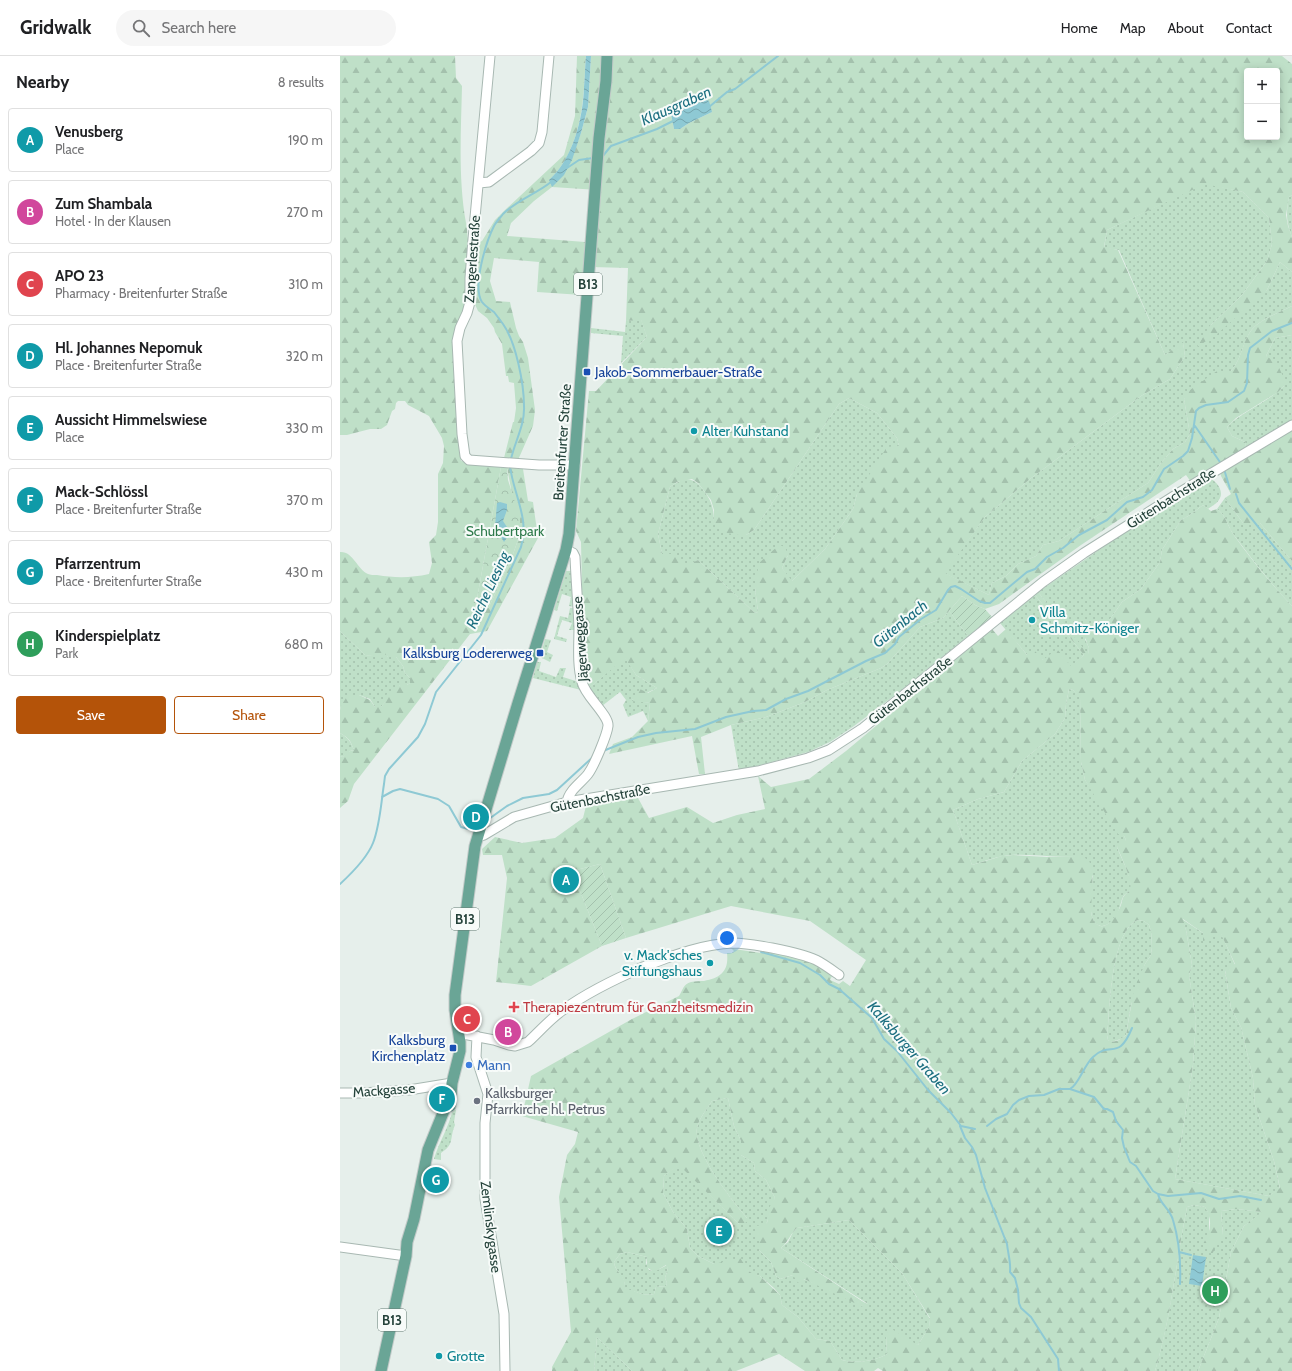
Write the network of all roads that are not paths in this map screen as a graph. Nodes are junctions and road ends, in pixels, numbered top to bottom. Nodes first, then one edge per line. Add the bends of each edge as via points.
1 (490, 56) edge
2 (549, 56) edge
3 (607, 56) edge
4 (479, 182) junction
5 (1292, 425) edge
6 (575, 465) junction
7 (566, 550) junction
8 (567, 802) junction
9 (478, 835) junction
10 (839, 975) dead end
11 (458, 1032) junction
12 (477, 1036) junction
13 (451, 1087) junction
14 (340, 1093) edge
15 (340, 1247) edge
16 (406, 1256) junction
17 (381, 1371) edge
18 (505, 1371) edge

1 - 4 street, Zangerlestraße
2 - 4 street via 539,143 489,182
3 - 6 main road, Breitenfurter Straße / B13
4 - 6 street, Zangerlestraße via 470,302 457,341 465,456 467,459 519,464
5 - 8 street, Gütenbachstraße via 1128,524 1043,582 869,723 830,750 758,771
6 - 7 main road, Breitenfurter Straße / B13
7 - 8 street, Jägerweggasse via 575,557 581,680 584,690 606,718 608,725 595,761 587,775 568,796
7 - 9 main road, Breitenfurter Straße / B13
8 - 9 street, Gütenbachstraße via 514,817 484,835
9 - 11 main road, B13 via 455,995
10 - 12 street via 814,959 783,950 734,943 698,948 672,956 590,991 562,1011 528,1042 515,1046
11 - 12 street
11 - 13 main road, B13 via 460,1055
12 - 18 street, Zemlinskygasse via 476,1056 488,1094 485,1118 485,1199 504,1314
13 - 14 street, Mackgasse
13 - 16 main road, B13 via 444,1126 426,1164
15 - 16 street
16 - 17 main road, B13

